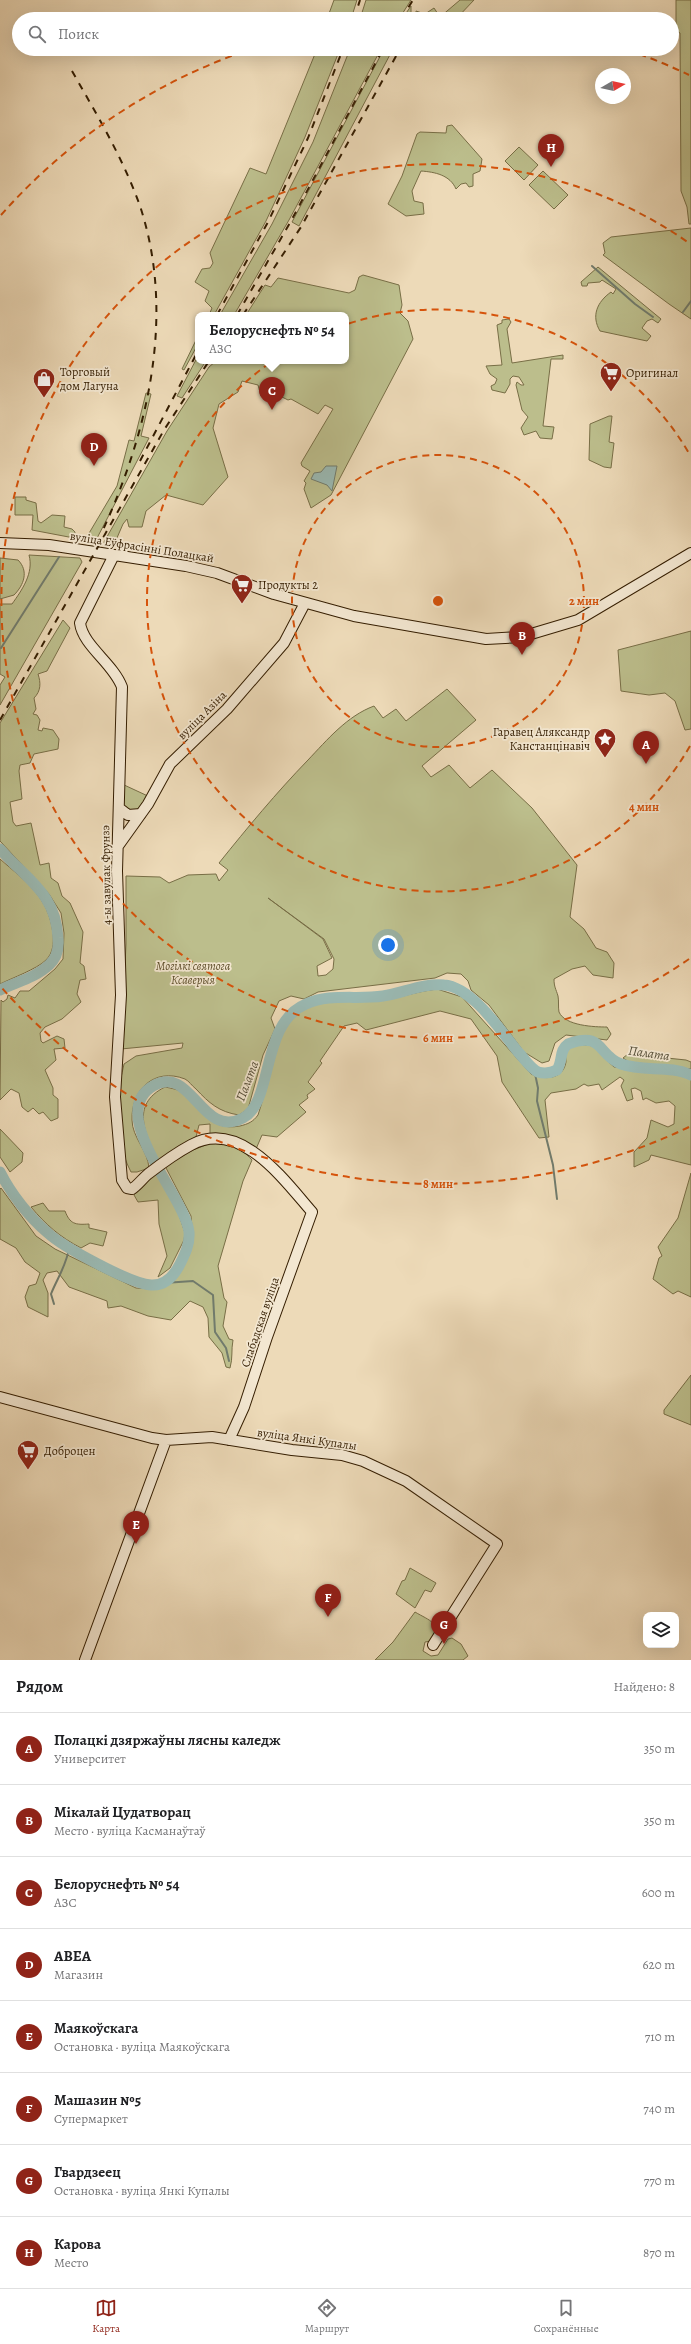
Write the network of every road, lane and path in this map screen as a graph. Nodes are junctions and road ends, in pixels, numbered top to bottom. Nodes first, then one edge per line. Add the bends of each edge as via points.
1 (0, 543) edge
2 (691, 553) edge
3 (114, 555) junction
4 (304, 603) junction
5 (119, 808) junction
6 (141, 814) junction
7 (118, 846) junction
8 (312, 1212) joint
9 (0, 1397) edge
10 (166, 1440) junction
11 (229, 1440) junction
12 (433, 1645) dead end
13 (85, 1660) edge

1 - 3 street, вуліца Еўфрасінні Полацкай via 49,545
2 - 4 street, вуліца Еўфрасінні Полацкай via 578,620 521,637 486,639 354,616
3 - 4 street, вуліца Еўфрасінні Полацкай via 217,573
3 - 5 street, 4-ы завулак Фрунзэ via 80,623 84,636 114,670 122,687
4 - 6 street, вуліца Азіна via 284,643 226,709 170,764
5 - 6 street via 128,815
5 - 7 street, 4-ы завулак Фрунзэ
6 - 7 street, вуліца Азіна
7 - 8 street, 4-ы завулак Фрунзэ via 121,995 115,1097 124,1185 132,1189 147,1175 191,1145 213,1138 242,1145 255,1152
8 - 11 street, Слабадская вуліца via 244,1407
9 - 10 street, вуліца Янкі Купалы
10 - 11 street, вуліца Янкі Купалы via 196,1437
10 - 13 street
11 - 12 street, вуліца Янкі Купалы via 342,1455 363,1461 406,1481 497,1544

